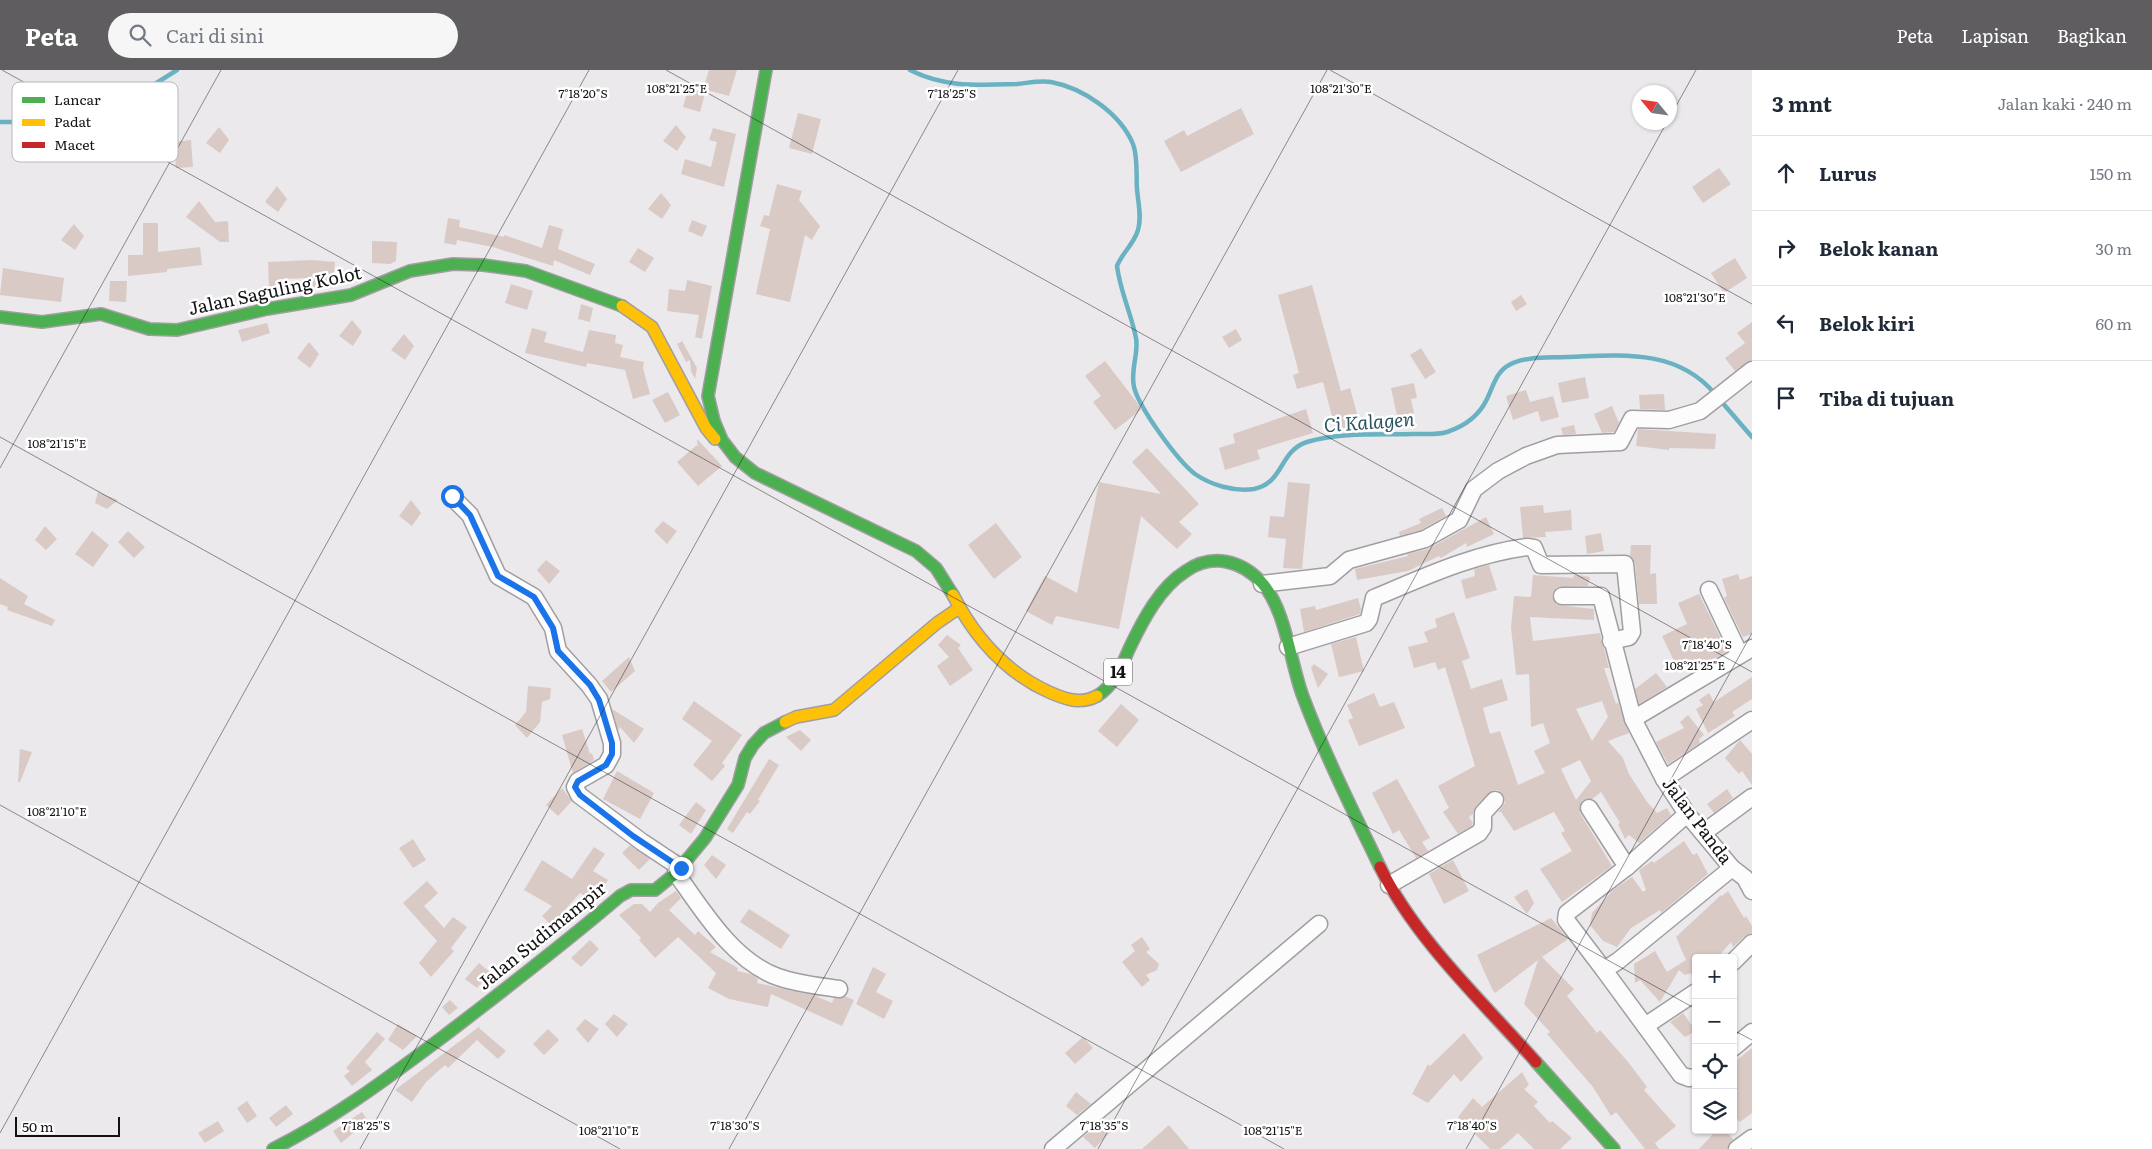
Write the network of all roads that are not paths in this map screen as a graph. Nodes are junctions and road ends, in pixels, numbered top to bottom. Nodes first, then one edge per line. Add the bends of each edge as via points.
1 (766, 70) edge
2 (0, 316) edge
3 (1752, 370) edge
4 (737, 460) junction
5 (452, 496) dead end
6 (1262, 584) junction
7 (1708, 590) dead end
8 (1562, 596) dead end
9 (959, 608) junction
10 (1611, 641) junction
11 (1288, 647) junction
12 (1746, 651) edge
13 (1633, 720) junction
14 (1752, 720) edge
15 (1664, 779) junction
16 (1752, 797) edge
17 (1495, 800) dead end
18 (1589, 808) dead end
19 (1687, 814) junction
20 (1703, 833) junction
21 (1627, 867) junction
22 (679, 871) junction
23 (1745, 878) edge
24 (1389, 885) junction
25 (1319, 924) dead end
26 (1752, 943) edge
27 (1737, 958) edge
28 (1604, 970) junction
29 (839, 989) dead end
30 (1692, 995) edge
31 (1645, 1026) junction
32 (1752, 1032) edge
33 (1737, 1045) edge
34 (1692, 1078) edge
35 (1752, 1138) edge
36 (273, 1149) edge
37 (1053, 1149) edge
38 (1614, 1149) edge
39 (1736, 1149) edge

1 - 4 main road, 14 via 708,396 717,431
2 - 4 main road, Jalan Saguling Kolot via 34,322 100,314 166,331 350,296 373,289 411,270 477,265 527,272 618,302 643,317 652,327 706,428 728,456
3 - 6 street via 1700,410 1668,420 1632,420 1620,442 1557,446 1526,456 1474,489 1459,520 1425,539 1349,560 1330,576
4 - 9 main road, 14 via 779,486 924,557 942,574
5 - 22 street via 470,515 498,576 534,597 553,628 558,651 590,685 599,700 612,743 612,754 606,765 578,781 575,787 580,795
6 - 9 main road, 14 via 1250,572 1225,560 1207,560 1186,570 1146,616 1115,679 1098,697 1077,701 1038,687 1000,663 987,650
6 - 11 main road, 14 via 1270,591 1276,604
7 - 12 street
8 - 10 street, Jalan Panda via 1601,596
9 - 22 main road, Jalan Sudimampir via 834,710 796,717 764,733 744,758 738,785 730,801
10 - 11 street via 1629,637 1632,632 1624,564 1541,565 1534,548 1527,547 1481,556 1383,594 1374,598 1366,623
10 - 13 street, Jalan Panda
11 - 24 main road, 14 via 1314,722
12 - 13 street
13 - 15 street, Jalan Panda
14 - 15 street
15 - 19 street, Jalan Panda
16 - 20 street
17 - 24 street via 1482,813 1483,827 1479,833
18 - 21 street
19 - 20 street, Jalan Panda
19 - 21 street
20 - 23 street, Jalan Panda
21 - 28 street via 1565,916
22 - 29 street via 711,920 734,947 759,968 806,985
22 - 36 main road, Jalan Sudimampir via 656,890 631,890 620,896 548,958 375,1088 298,1137
23 - 28 street
24 - 38 main road, 14 via 1435,949
25 - 37 street
26 - 27 street
28 - 31 street
30 - 31 street
31 - 34 street via 1681,1074
32 - 33 street
35 - 39 street

